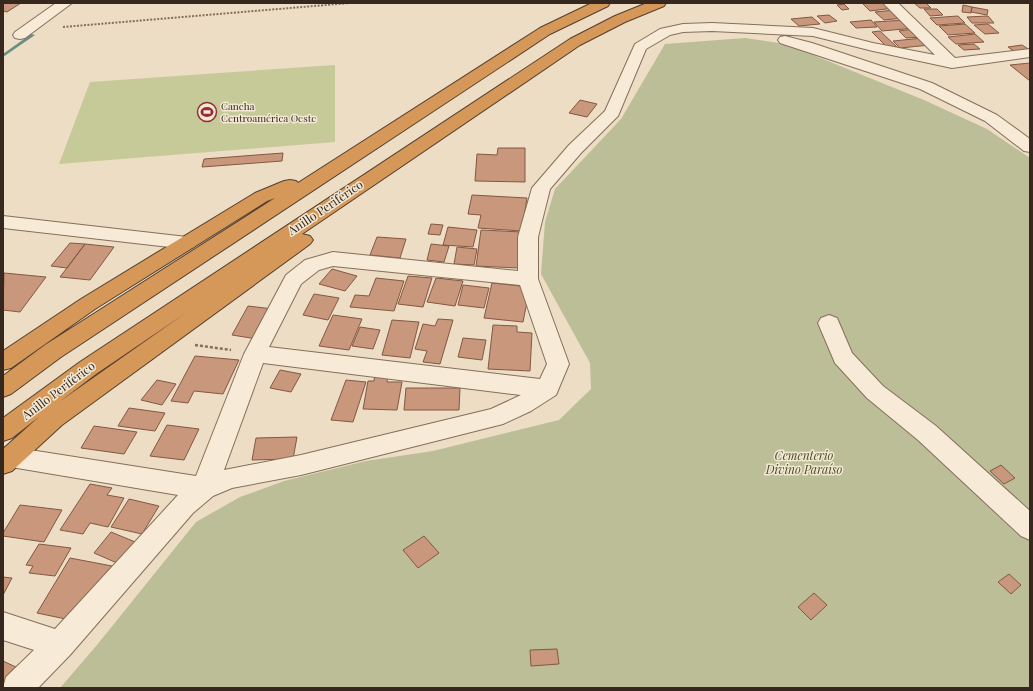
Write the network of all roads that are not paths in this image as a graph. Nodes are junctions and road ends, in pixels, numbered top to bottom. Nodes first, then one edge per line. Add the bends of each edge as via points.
1 (65, 3) edge
2 (603, 3) edge
3 (659, 3) edge
4 (890, 3) edge
5 (737, 29) junction
6 (23, 33) road end
7 (1030, 53) edge
8 (952, 63) junction
9 (1030, 147) edge
10 (334, 168) junction
11 (372, 176) junction
12 (3, 222) edge
13 (186, 243) junction
14 (528, 279) junction
15 (830, 323) dead end
16 (255, 354) junction
17 (3, 362) edge
18 (3, 388) edge
19 (548, 389) junction
20 (3, 431) edge
21 (7, 461) edge
22 (204, 488) junction
23 (1030, 528) edge
24 (3, 626) edge
25 (60, 645) junction
26 (17, 688) edge

1 - 6 street
2 - 10 highway via 545,31
3 - 11 highway, Anillo Periférico via 575,42
4 - 8 street
5 - 8 street via 813,32 873,48
5 - 9 street via 807,46 926,86 991,118
5 - 14 street via 683,28 665,32 640,47 612,113 575,149 541,188 528,237
7 - 8 street
10 - 13 highway via 261,197
10 - 18 highway via 53,351
11 - 20 highway, Anillo Periférico via 88,368
11 - 21 highway via 310,235 54,418
12 - 13 street
13 - 17 highway via 88,304
14 - 16 street via 333,259 312,264 293,280
14 - 19 street via 558,364
15 - 23 street via 843,358 875,392 928,433
16 - 19 street
16 - 22 street
19 - 22 street via 523,405 495,417 301,465 230,478
21 - 22 street
22 - 25 street via 184,505
24 - 25 street
25 - 26 street

